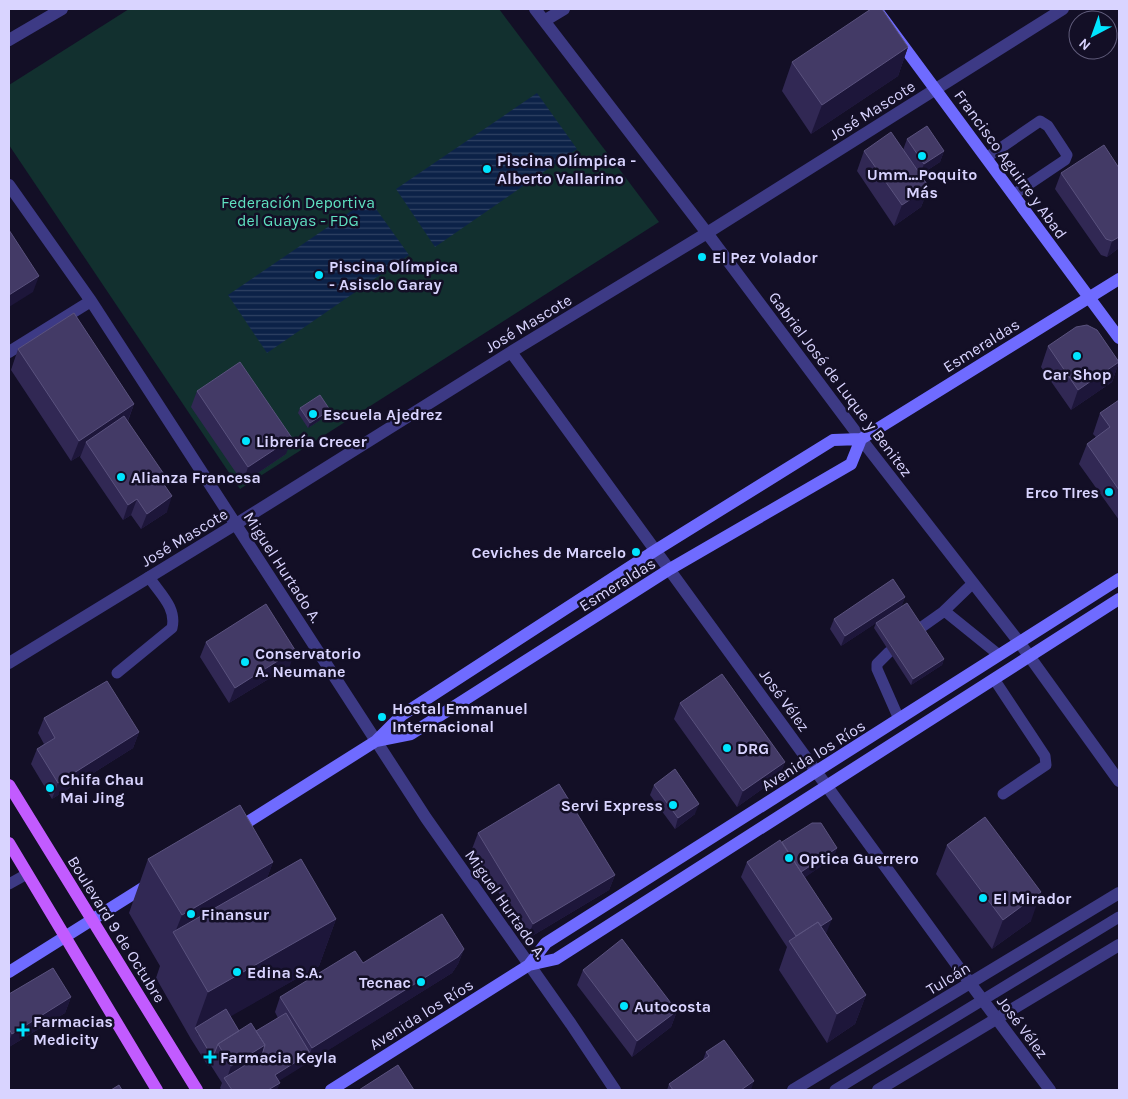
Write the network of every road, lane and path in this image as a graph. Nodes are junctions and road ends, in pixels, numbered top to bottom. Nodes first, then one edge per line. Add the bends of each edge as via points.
1 (62, 9) edge
2 (535, 9) edge
3 (564, 9) edge
4 (876, 9) edge
5 (1063, 9) edge
6 (544, 21) junction
7 (9, 40) edge
8 (935, 89) junction
9 (986, 158) junction
10 (9, 184) edge
11 (1013, 195) junction
12 (707, 233) junction
13 (1119, 279) edge
14 (1089, 298) junction
15 (91, 301) junction
16 (1119, 338) edge
17 (9, 352) edge
18 (511, 352) junction
19 (861, 438) junction
20 (236, 524) junction
21 (656, 550) junction
22 (670, 569) junction
23 (149, 577) junction
24 (1119, 579) edge
25 (973, 583) junction
26 (1119, 599) edge
27 (942, 612) junction
28 (919, 629) edge
29 (1019, 642) junction
30 (889, 652) edge
31 (999, 655) junction
32 (1029, 656) junction
33 (9, 664) edge
34 (117, 673) dead end
35 (994, 679) junction
36 (899, 719) junction
37 (376, 741) junction
38 (817, 772) junction
39 (1119, 781) edge
40 (9, 786) edge
41 (827, 786) junction
42 (1003, 794) dead end
43 (226, 835) edge
44 (9, 843) edge
45 (27, 874) junction
46 (159, 878) edge
47 (9, 884) edge
48 (1119, 893) edge
49 (1119, 917) edge
50 (92, 920) junction
51 (65, 937) junction
52 (1119, 945) edge
53 (529, 965) junction
54 (9, 972) edge
55 (970, 983) junction
56 (984, 1001) junction
57 (998, 1018) junction
58 (157, 1090) edge
59 (198, 1090) edge
60 (331, 1090) edge
61 (615, 1090) edge
62 (793, 1090) edge
63 (835, 1090) edge
64 (878, 1090) edge
65 (1050, 1090) edge

1 - 7 street
2 - 6 street, Gabriel José de Luque y Benitez
3 - 6 street
4 - 8 main road, Francisco Aguirre y Abad
5 - 8 street, José Mascote
6 - 12 street, Gabriel José de Luque y Benitez
8 - 9 main road, Francisco Aguirre y Abad
8 - 12 street, José Mascote
9 - 11 main road, Francisco Aguirre y Abad
9 - 11 lane via 1040,121 1048,126 1067,155 1065,160
10 - 15 street, Miguel Hurtado A.
11 - 14 main road, Francisco Aguirre y Abad
12 - 18 street, José Mascote
12 - 19 street, Gabriel José de Luque y Benitez
13 - 14 main road, Esmeraldas
14 - 16 main road, Francisco Aguirre y Abad
14 - 19 main road, Esmeraldas
15 - 17 street
15 - 20 street, Miguel Hurtado A.
18 - 20 street, José Mascote
18 - 21 street, José Vélez
19 - 21 main road, Esmeraldas via 833,440
19 - 22 main road, Esmeraldas via 851,464
19 - 25 street, Gabriel José de Luque y Benitez
20 - 23 street, José Mascote
20 - 37 street, Miguel Hurtado A.
21 - 22 street, José Vélez
21 - 37 main road, Esmeraldas via 402,715
22 - 37 main road, Esmeraldas via 411,734
22 - 38 street, José Vélez
23 - 33 street, José Mascote
23 - 34 lane via 172,611 172,628
24 - 29 main road, Avenida los Ríos
25 - 27 lane
25 - 29 street, Gabriel José de Luque y Benitez
26 - 32 main road, Avenida los Ríos
27 - 28 lane
27 - 31 lane
29 - 31 main road, Avenida los Ríos
29 - 32 street, Gabriel José de Luque y Benitez
30 - 36 lane via 877,664
31 - 36 main road, Avenida los Ríos
32 - 35 main road, Avenida los Ríos
32 - 39 street, Gabriel José de Luque y Benitez
35 - 41 main road, Avenida los Ríos
35 - 42 lane via 1047,761 1046,765
36 - 38 main road, Avenida los Ríos
37 - 43 main road, Esmeraldas
37 - 53 street, Miguel Hurtado A.
38 - 41 street, José Vélez
38 - 53 main road, Avenida los Ríos via 546,943
40 - 50 main road, Boulevard 9 de Octubre
41 - 53 main road, Avenida los Ríos via 556,959
41 - 55 street, José Vélez
44 - 45 main road
45 - 47 lane
45 - 51 main road
46 - 50 main road
48 - 55 street, Tulcán
49 - 56 lane
50 - 51 main road
50 - 59 main road, Boulevard 9 de Octubre
51 - 54 main road
51 - 58 main road
52 - 57 street
53 - 60 main road, Avenida los Ríos
53 - 61 street, Miguel Hurtado A.
55 - 56 street, José Vélez
55 - 62 street, Tulcán
56 - 57 street, José Vélez
56 - 63 lane
57 - 64 street
57 - 65 street, José Vélez

